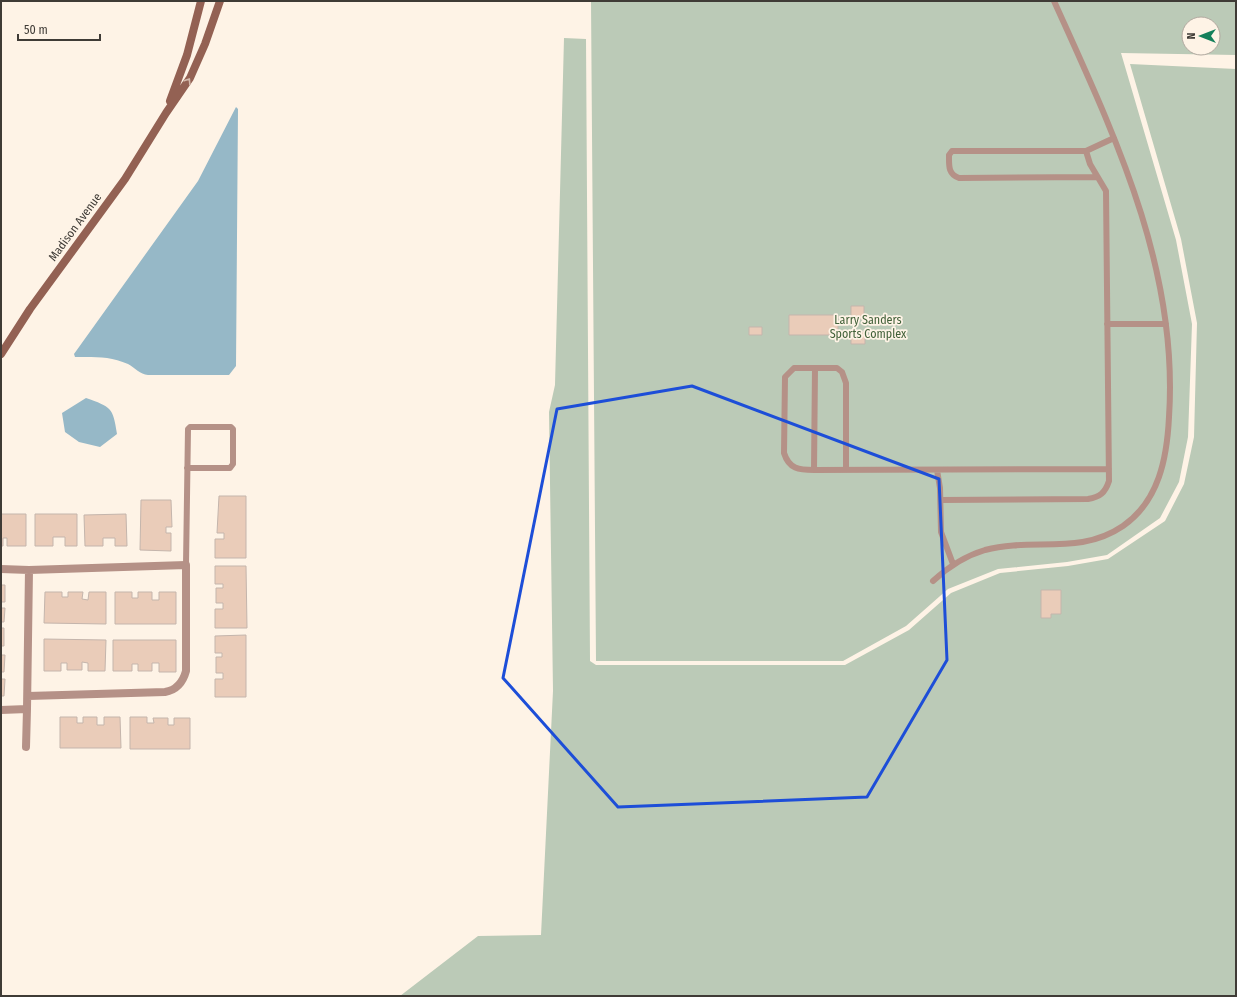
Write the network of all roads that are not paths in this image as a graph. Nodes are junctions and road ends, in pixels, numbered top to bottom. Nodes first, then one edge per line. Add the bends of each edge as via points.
1 (201, 1) edge
2 (220, 1) edge
3 (1054, 1) edge
4 (166, 113) junction
5 (1114, 138) junction
6 (1086, 151) junction
7 (1096, 177) junction
8 (1107, 324) junction
9 (1166, 324) junction
10 (1, 354) edge
11 (815, 368) junction
12 (187, 468) junction
13 (1108, 469) junction
14 (814, 470) junction
15 (846, 470) junction
16 (937, 470) junction
17 (941, 500) junction
18 (953, 564) junction
19 (186, 565) junction
20 (1, 569) edge
21 (29, 570) junction
22 (932, 581) dead end
23 (28, 696) junction
24 (27, 709) junction
25 (1, 710) edge
26 (26, 747) dead end

1 - 4 main road, Madison Avenue via 187,55
4 -> 2 main road, Madison Avenue via 199,62
3 - 5 lane
4 - 10 main road, Madison Avenue via 125,179 30,309
5 - 6 lane
5 - 9 lane via 1131,182 1155,262
6 - 7 lane
6 - 7 lane via 952,151 949,155 949,170 952,176 959,178
7 - 8 lane via 1106,191
8 - 9 lane
8 - 13 lane
9 - 18 lane via 1171,373 1166,448 1153,492 1136,514 1124,525 1087,542 1003,547 970,555
11 - 14 lane
11 - 14 lane via 794,368 785,377 784,453 789,464 795,468
11 - 15 lane via 836,368 845,378
12 - 12 lane via 190,427 231,427 233,464 230,468
12 - 19 lane
13 - 16 lane
13 - 17 lane via 1109,481 1106,489 1102,495 1095,498
14 - 15 lane
15 - 16 lane
16 - 17 lane
17 - 18 lane via 941,532
18 - 22 lane
19 - 21 street
19 - 23 street via 185,677 176,688 165,692
20 - 21 street
21 - 23 street
23 - 24 street
24 - 25 street
24 - 26 street

